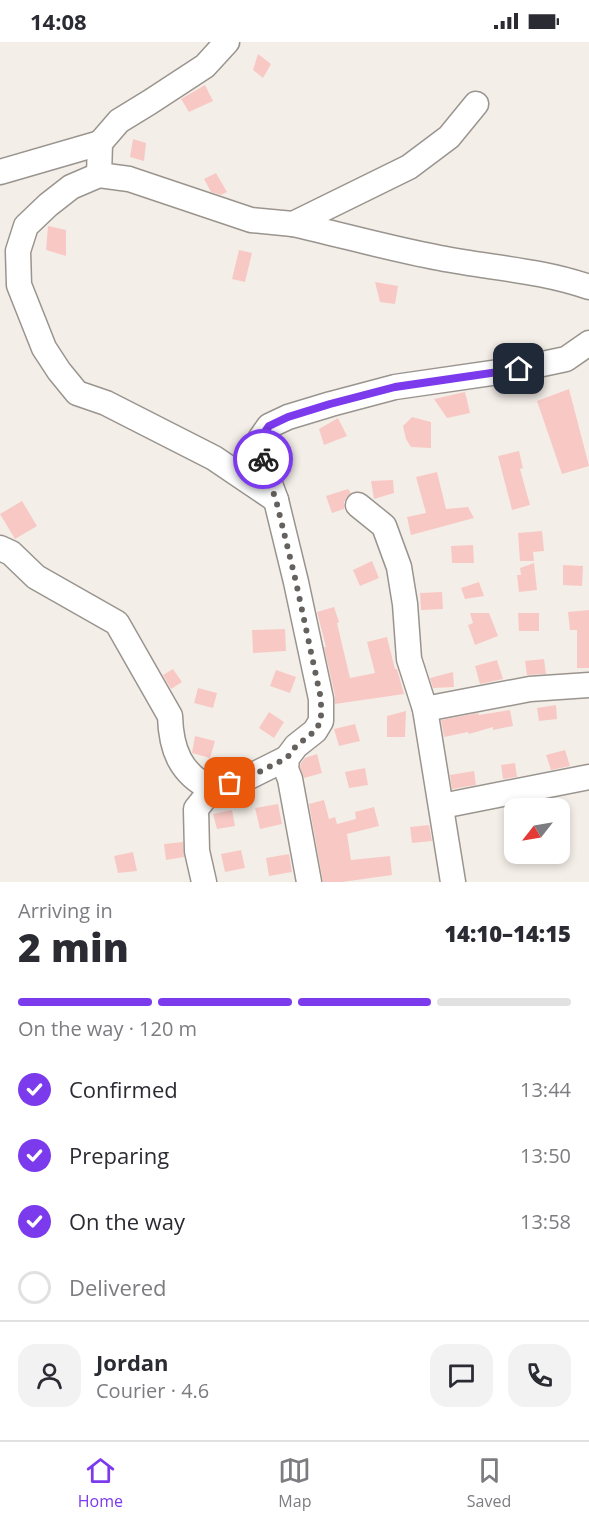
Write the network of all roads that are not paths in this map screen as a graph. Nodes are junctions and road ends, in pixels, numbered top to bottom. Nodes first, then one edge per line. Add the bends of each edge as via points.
1 (227, 42) edge
2 (476, 105) dead end
3 (99, 143) junction
4 (0, 172) edge
5 (99, 175) junction
6 (293, 224) junction
7 (589, 287) edge
8 (589, 343) edge
9 (276, 500) junction
10 (358, 505) dead end
11 (0, 548) edge
12 (589, 685) edge
13 (425, 709) junction
14 (287, 758) junction
15 (589, 777) edge
16 (212, 789) junction
17 (442, 806) junction
18 (204, 882) edge
19 (309, 882) edge
20 (453, 882) edge

1 - 3 street via 205,66 119,121
2 - 6 street via 449,137 409,167
3 - 4 street
3 - 5 street
5 - 6 street via 129,179 251,220
5 - 9 street via 71,187 48,205 26,226 18,251 19,285 44,348 77,393 106,403 214,458
6 - 7 street
8 - 9 street via 566,359 395,387 269,426 260,439
9 - 14 street via 321,699 321,721
10 - 13 street via 384,526 399,567 409,659
11 - 16 street via 36,576 117,623 170,716 174,750 189,774
12 - 13 street via 530,689
13 - 17 street
14 - 16 street via 249,777
14 - 19 street
15 - 17 street
16 - 18 street via 196,808 197,851
17 - 20 street

